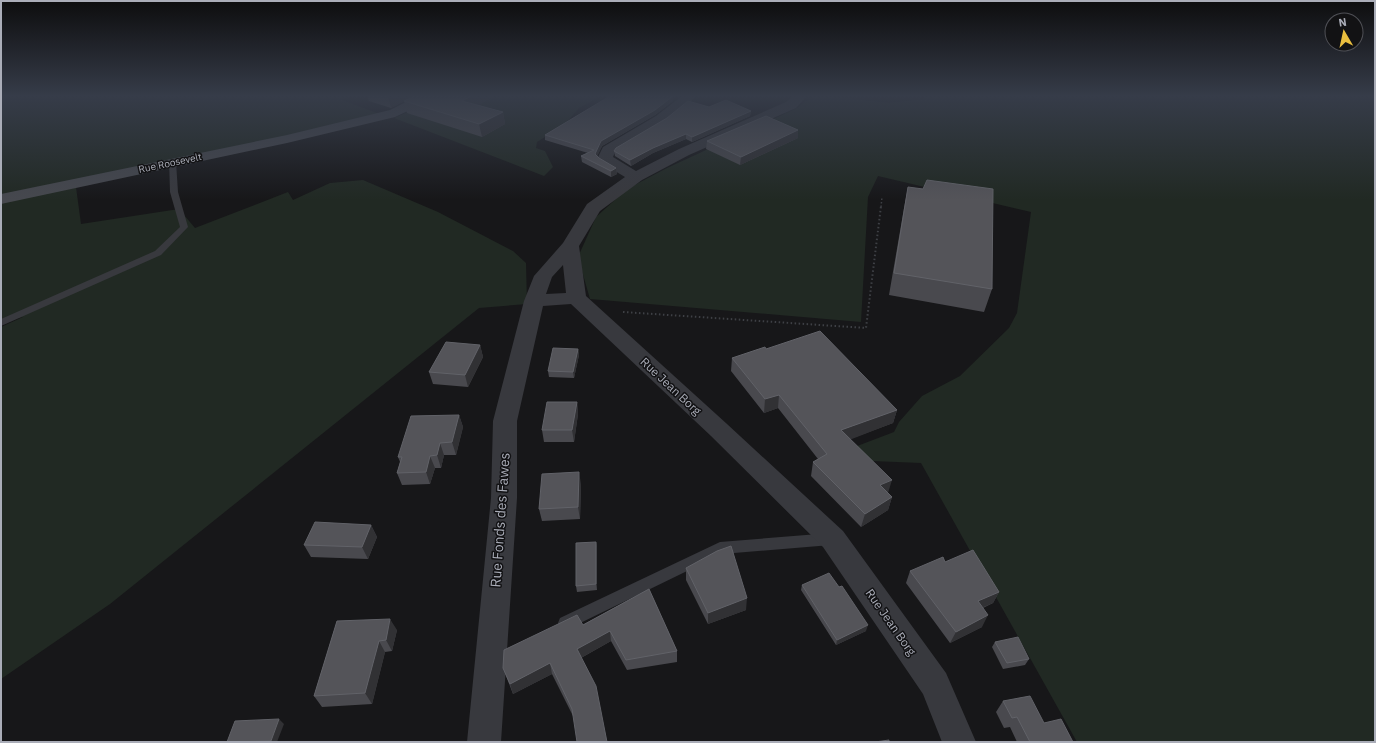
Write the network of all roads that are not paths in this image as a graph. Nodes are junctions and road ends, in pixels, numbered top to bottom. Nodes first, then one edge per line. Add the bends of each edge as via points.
1 (320, 131) edge
2 (640, 131) edge
3 (733, 131) edge
4 (172, 162) junction
5 (636, 177) junction
6 (1, 199) edge
7 (570, 246) junction
8 (534, 301) junction
9 (582, 304) junction
10 (1, 323) edge
11 (833, 539) junction
12 (552, 629) edge
13 (484, 742) edge
14 (959, 742) edge

1 - 4 main road, Rue Roosevelt
2 - 5 street via 608,150 605,159
3 - 5 street
4 - 6 main road, Rue Roosevelt
4 - 10 lane via 174,192 184,227 158,253
5 - 7 street via 593,208
7 - 8 street, Rue Fonds des Fawes via 543,276
7 - 9 street
8 - 9 street
8 - 13 street, Rue Fonds des Fawes via 505,421 496,656
9 - 11 street, Rue Jean Borg
11 - 12 lane via 720,548
11 - 14 street, Rue Jean Borg via 935,684

